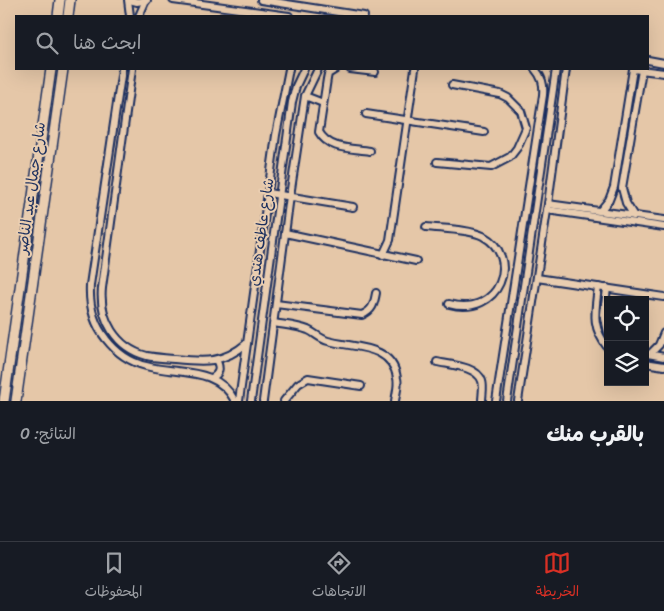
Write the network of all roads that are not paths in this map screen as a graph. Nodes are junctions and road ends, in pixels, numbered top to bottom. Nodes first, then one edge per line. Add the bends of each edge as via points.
1 (60, 0) edge
2 (70, 0) edge
3 (129, 0) edge
4 (146, 0) edge
5 (173, 0) edge
6 (261, 0) edge
7 (275, 2) junction
8 (58, 15) edge
9 (68, 15) edge
10 (130, 15) edge
11 (139, 15) edge
12 (273, 15) edge
13 (358, 15) edge
14 (649, 60) edge
15 (664, 63) edge
16 (51, 70) edge
17 (62, 70) edge
18 (122, 70) edge
19 (132, 70) edge
20 (289, 70) edge
21 (304, 70) edge
22 (317, 70) edge
23 (334, 70) edge
24 (358, 70) edge
25 (415, 70) edge
26 (536, 70) edge
27 (556, 70) edge
28 (566, 70) edge
29 (633, 70) edge
30 (642, 70) joint
31 (375, 72) dead end
32 (664, 73) edge
33 (452, 85) dead end
34 (305, 96) junction
35 (323, 103) junction
36 (366, 114) dead end
37 (407, 120) junction
38 (526, 128) junction
39 (537, 130) junction
40 (484, 132) dead end
41 (370, 151) dead end
42 (437, 162) dead end
43 (42, 172) junction
44 (268, 193) junction
45 (39, 194) junction
46 (279, 194) junction
47 (290, 196) junction
48 (353, 206) dead end
49 (548, 207) junction
50 (600, 211) junction
51 (634, 216) junction
52 (664, 220) edge
53 (426, 227) dead end
54 (664, 227) edge
55 (285, 233) junction
56 (383, 255) junction
57 (416, 261) dead end
58 (502, 277) junction
59 (537, 278) junction
60 (515, 280) junction
61 (598, 287) junction
62 (607, 288) junction
63 (376, 293) dead end
64 (606, 296) edge
65 (664, 297) edge
66 (276, 304) junction
67 (449, 304) dead end
68 (274, 323) junction
69 (664, 333) edge
70 (247, 343) junction
71 (604, 343) edge
72 (649, 352) edge
73 (649, 354) edge
74 (664, 357) edge
75 (216, 360) junction
76 (436, 362) dead end
77 (649, 364) edge
78 (664, 366) edge
79 (211, 378) junction
80 (361, 386) dead end
81 (4, 401) edge
82 (16, 401) edge
83 (234, 401) edge
84 (239, 401) edge
85 (251, 401) edge
86 (263, 401) edge
87 (284, 401) edge
88 (395, 401) edge
89 (482, 401) edge
90 (496, 401) edge
91 (506, 401) edge
92 (518, 401) edge

1 - 8 main road
2 - 9 main road
3 - 4 street
3 - 10 street
4 - 11 street
5 - 12 street
6 - 7 street
7 - 12 street
7 - 13 street
14 - 15 street
16 - 43 main road, شارع جمال عبد الناصر
17 - 43 main road, شارع جمال عبد الناصر
18 - 79 street via 90,285 93,316 108,342 132,361
19 - 75 street via 102,288 104,316 119,339 142,354 202,362
20 - 44 street, شارع عاطف هندي
21 - 46 street, شارع عاطف هندي via 292,102
22 - 34 street
23 - 35 street via 328,74
24 - 31 street
25 - 37 street
26 - 39 street via 544,86
27 - 91 street
28 - 49 street
29 - 50 street via 614,187
30 - 32 street
30 - 51 street via 622,188 626,204
33 - 38 street via 508,98 521,111
34 - 35 street
34 - 47 street
35 - 41 street via 319,132 322,138 334,146
36 - 37 street
37 - 40 street
37 - 56 street via 390,240
38 - 39 street
38 - 42 street via 518,148 510,157 491,167
39 - 60 street
43 - 45 main road, شارع جمال عبد الناصر
44 - 46 street
44 - 70 street, شارع عاطف هندي
45 - 81 main road, شارع جمال عبد الناصر
45 - 82 main road, شارع جمال عبد الناصر
46 - 47 street
46 - 85 street, شارع عاطف هندي
47 - 48 street
47 - 55 street
49 - 50 street
49 - 54 street
49 - 59 street
50 - 51 street
51 - 52 street
53 - 58 street via 486,237 502,259
55 - 56 street
55 - 66 street
56 - 57 street
58 - 60 street
58 - 67 street via 498,288 482,303 460,307
59 - 61 street
59 - 92 street
60 - 90 street
61 - 62 street
61 - 71 street via 596,328
62 - 64 street
62 - 65 street
63 - 66 street via 374,305 362,315
66 - 68 street
68 - 86 street
68 - 88 street via 307,330 329,341 378,351 392,363 396,372
69 - 72 street via 659,345
70 - 75 street via 230,356
70 - 84 street, شارع عاطف هندي
73 - 74 street
75 - 79 street via 219,370
76 - 89 street via 478,375 483,383
77 - 78 street
79 - 83 street via 225,388
80 - 87 street via 308,378 298,384

